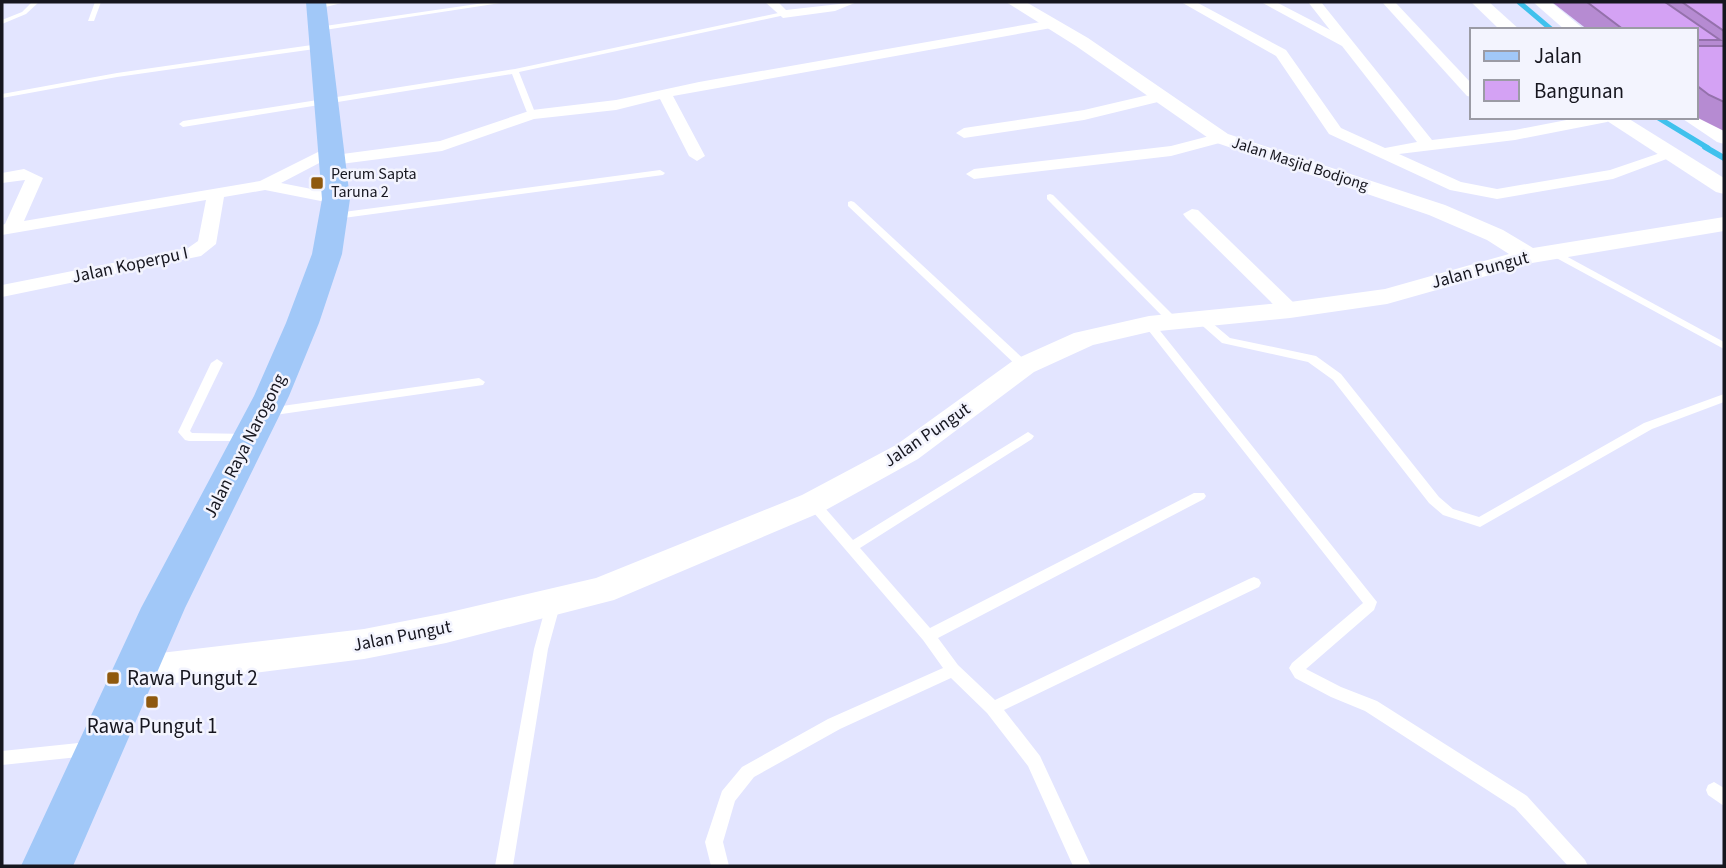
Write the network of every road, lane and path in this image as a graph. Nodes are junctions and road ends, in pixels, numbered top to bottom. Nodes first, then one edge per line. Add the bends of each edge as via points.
1 (36, 2) edge
2 (98, 2) edge
3 (504, 2) edge
4 (771, 2) edge
5 (851, 2) edge
6 (1014, 2) edge
7 (1212, 2) edge
8 (1267, 2) edge
9 (1314, 2) edge
10 (1388, 2) edge
11 (1479, 2) edge
12 (1541, 2) edge
13 (1189, 3) edge
14 (783, 14) junction
15 (322, 17) edge
16 (90, 19) dead end
17 (2, 22) edge
18 (1052, 24) junction
19 (1509, 28) edge
20 (1574, 28) edge
21 (1348, 46) junction
22 (515, 71) junction
23 (1470, 91) edge
24 (665, 95) junction
25 (2, 96) edge
26 (1161, 97) junction
27 (325, 100) junction
28 (532, 115) junction
29 (1499, 119) edge
30 (1599, 119) edge
31 (1612, 119) edge
32 (1693, 119) edge
33 (183, 124) dead end
34 (964, 133) dead end
35 (1515, 135) junction
36 (1221, 138) junction
37 (1724, 138) edge
38 (1428, 145) junction
39 (1383, 153) junction
40 (1672, 154) junction
41 (697, 156) dead end
42 (660, 173) dead end
43 (974, 174) dead end
44 (2, 178) edge
45 (334, 181) junction
46 (265, 185) junction
47 (1724, 187) edge
48 (216, 194) junction
49 (1050, 197) dead end
50 (851, 204) dead end
51 (1192, 214) dead end
52 (1724, 224) edge
53 (7, 230) edge
54 (1541, 254) junction
55 (2, 291) edge
56 (1290, 310) junction
57 (1174, 321) junction
58 (1724, 346) edge
59 (217, 363) dead end
60 (1024, 366) junction
61 (479, 382) dead end
62 (1724, 398) edge
63 (258, 425) junction
64 (1028, 436) dead end
65 (1199, 496) dead end
66 (813, 503) junction
67 (853, 546) junction
68 (1254, 583) dead end
69 (555, 601) junction
70 (928, 636) junction
71 (953, 670) junction
72 (135, 672) junction
73 (993, 708) junction
74 (102, 747) junction
75 (2, 758) edge
76 (47, 866) edge
77 (504, 866) edge
78 (720, 866) edge
79 (1082, 866) edge
80 (1579, 866) edge

1 - 17 lane
2 - 16 lane
3 - 15 lane
4 - 14 street
5 - 14 street
6 - 18 street, Jalan Masjid Bodjong
7 - 13 street
8 - 21 street
9 - 21 street
10 - 23 street
11 - 19 street
12 - 20 street
13 - 39 street via 1281,53 1335,131
14 - 22 lane
15 - 25 lane via 117,75
15 - 27 main road, Jalan Raya Narogong
18 - 24 street
18 - 26 street, Jalan Masjid Bodjong
21 - 38 street
22 - 27 lane
22 - 28 lane
24 - 28 street
24 - 41 street
26 - 34 street via 1083,115
26 - 36 street, Jalan Masjid Bodjong
27 - 33 lane
27 - 45 main road, Jalan Raya Narogong
28 - 45 street
29 - 35 street
30 - 35 street
31 - 40 street
32 - 37 street
35 - 38 street
36 - 43 street via 1171,151
36 - 54 street, Jalan Masjid Bodjong via 1437,210
38 - 39 street
39 - 40 street via 1456,186 1497,194 1613,174
40 - 47 street
42 - 45 lane
44 - 53 street via 24,174 34,178
45 - 46 street
45 - 46 street
45 - 63 main road, Jalan Raya Narogong via 304,324
46 - 48 street
48 - 53 street
48 - 55 street, Jalan Koperpu I via 207,244 194,252
49 - 57 lane
50 - 60 lane
51 - 56 street
52 - 54 street, Jalan Pungut
54 - 56 street, Jalan Pungut via 1387,296
54 - 58 lane
56 - 57 street, Jalan Pungut
57 - 60 street, Jalan Pungut via 1084,339
57 - 62 lane via 1226,341 1312,359 1337,377 1434,500 1448,512 1480,522 1648,426
57 - 80 lane via 1370,602 1297,668 1300,673 1371,706 1521,803
59 - 63 lane via 184,432 189,438
60 - 66 street, Jalan Pungut via 907,452
61 - 63 lane
63 - 72 main road, Jalan Raya Narogong
64 - 67 lane
65 - 70 lane
66 - 67 lane
66 - 69 street, Jalan Pungut via 602,590
67 - 70 lane
68 - 73 lane
69 - 72 street, Jalan Pungut via 365,644
69 - 77 lane via 541,649
70 - 71 lane
71 - 73 lane
71 - 78 lane via 834,724 748,772 727,797 714,842
72 - 74 main road, Jalan Raya Narogong
73 - 79 lane via 1034,761
74 - 75 lane
74 - 76 main road, Jalan Raya Narogong

